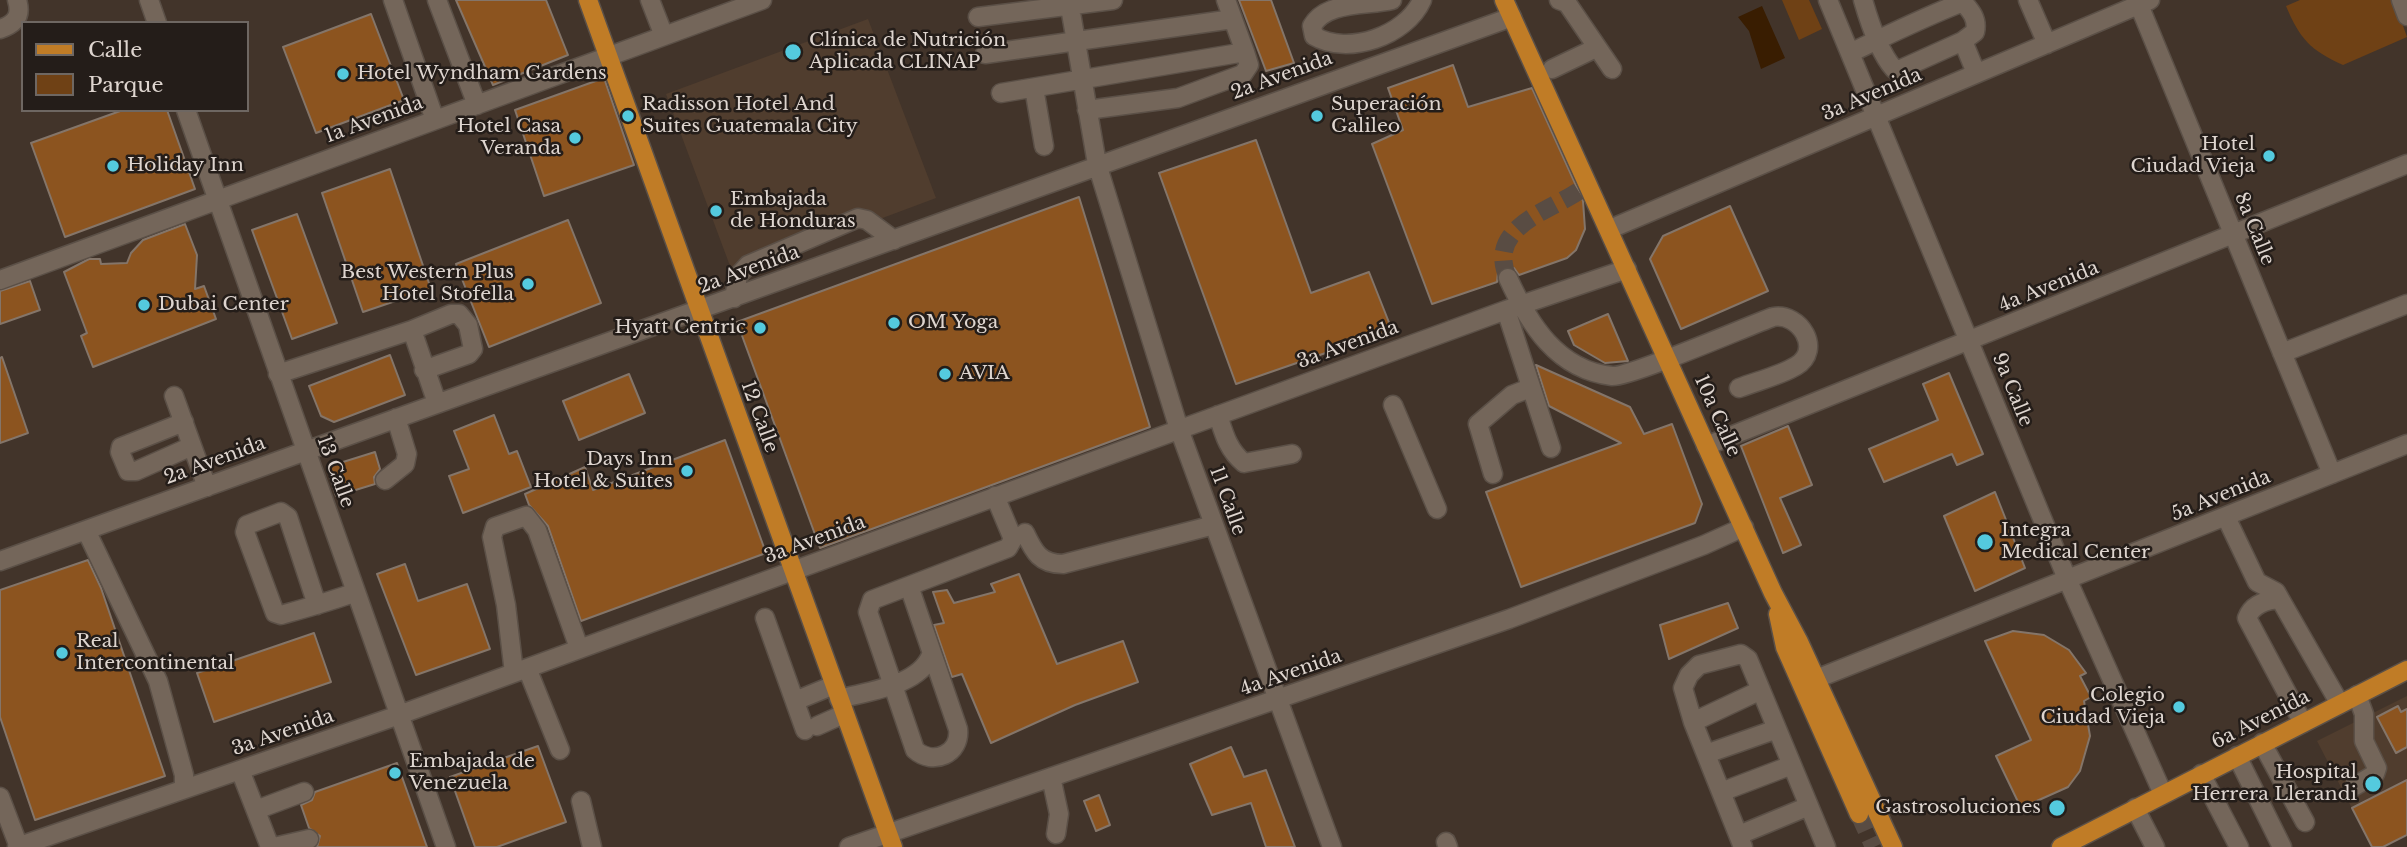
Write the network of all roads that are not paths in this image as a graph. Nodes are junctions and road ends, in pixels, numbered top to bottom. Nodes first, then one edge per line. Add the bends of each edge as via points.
1 (17, 0) edge
2 (149, 0) edge
3 (393, 0) edge
4 (437, 0) edge
5 (588, 0) edge
6 (650, 0) edge
7 (762, 0) edge
8 (1112, 0) edge
9 (1226, 0) edge
10 (1392, 0) edge
11 (1422, 0) edge
12 (1504, 0) edge
13 (1559, 0) edge
14 (1828, 0) edge
15 (1863, 0) edge
16 (2028, 0) edge
17 (2400, 0) edge
18 (1963, 1) edge
19 (2142, 2) edge
20 (1070, 7) junction
21 (2407, 16) edge
22 (978, 17) dead end
23 (1512, 17) junction
24 (1233, 19) junction
25 (156, 21) edge
26 (0, 29) edge
27 (664, 36) junction
28 (1878, 39) junction
29 (1963, 41) junction
30 (1076, 42) junction
31 (2047, 44) junction
32 (1596, 48) junction
33 (1245, 52) junction
34 (1850, 53) junction
35 (985, 54) dead end
36 (608, 56) junction
37 (1552, 68) dead end
38 (1612, 69) dead end
39 (1976, 74) junction
40 (1083, 81) junction
41 (1034, 88) junction
42 (1001, 93) dead end
43 (477, 105) junction
44 (1087, 110) junction
45 (187, 112) edge
46 (1877, 116) junction
47 (435, 120) junction
48 (1044, 146) dead end
49 (1097, 164) junction
50 (2407, 164) edge
51 (217, 200) junction
52 (1610, 229) junction
53 (2234, 235) junction
54 (894, 240) junction
55 (1627, 269) junction
56 (1508, 278) tunnel mouth
57 (0, 280) edge
58 (734, 298) junction
59 (2407, 304) edge
60 (1513, 307) junction
61 (699, 310) junction
62 (412, 330) junction
63 (1970, 341) junction
64 (2282, 353) junction
65 (1668, 357) junction
66 (424, 370) junction
67 (278, 374) junction
68 (1530, 387) junction
69 (1739, 388) dead end
70 (174, 396) dead end
71 (437, 403) junction
72 (1394, 405) dead end
73 (1218, 415) junction
74 (396, 418) junction
75 (184, 422) junction
76 (1179, 429) junction
77 (2407, 444) edge
78 (192, 446) junction
79 (1706, 446) junction
80 (1551, 448) dead end
81 (306, 451) junction
82 (1292, 454) dead end
83 (1493, 474) dead end
84 (2332, 474) junction
85 (385, 480) dead end
86 (206, 487) junction
87 (995, 496) junction
88 (1437, 509) dead end
89 (2226, 517) junction
90 (1214, 525) junction
91 (1744, 527) junction
92 (86, 530) junction
93 (1025, 533) dead end
94 (0, 561) edge
95 (793, 571) junction
96 (2068, 581) junction
97 (909, 586) junction
98 (356, 592) junction
99 (1773, 593) junction
100 (2280, 599) junction
101 (317, 605) junction
102 (765, 618) dead end
103 (579, 648) junction
104 (930, 655) junction
105 (520, 670) junction
106 (2407, 670) edge
107 (1816, 679) junction
108 (894, 683) junction
109 (1761, 690) junction
110 (2357, 695) junction
111 (839, 699) junction
112 (1278, 700) junction
113 (795, 701) junction
114 (2340, 704) junction
115 (400, 715) junction
116 (1693, 722) junction
117 (2302, 723) junction
118 (1777, 729) junction
119 (2262, 743) junction
120 (560, 750) dead end
121 (1706, 754) junction
122 (2237, 756) junction
123 (1792, 765) junction
124 (240, 770) junction
125 (2201, 775) junction
126 (1051, 777) junction
127 (2355, 786) dead end
128 (184, 789) junction
129 (304, 792) dead end
130 (1721, 792) junction
131 (2163, 794) junction
132 (0, 797) edge
133 (581, 801) dead end
134 (1809, 806) junction
135 (2135, 808) junction
136 (256, 810) junction
137 (1859, 814) tunnel mouth
138 (2305, 822) dead end
139 (1056, 834) dead end
140 (309, 839) dead end
141 (890, 840) edge
142 (1741, 841) edge
143 (18, 847) edge
144 (272, 847) edge
145 (446, 847) edge
146 (592, 847) edge
147 (849, 847) edge
148 (1332, 847) edge
149 (1826, 847) edge
150 (1894, 847) edge
151 (2061, 847) edge
152 (2155, 847) edge
153 (2239, 847) edge
154 (2282, 847) edge

1 - 26 street via 17,19
2 - 25 street
3 - 47 street
4 - 43 street
5 - 36 main road, 12 Calle
6 - 27 street
7 - 27 street, 1a Avenida
8 - 20 street
9 - 24 street
10 - 11 street via 1327,9 1312,26 1314,36 1344,46 1369,42 1414,13
12 - 23 main road, 10a Calle
13 - 32 street via 1567,3
14 - 34 street, 9a Calle
15 - 28 street
16 - 31 street
17 - 21 street
18 - 28 street
18 - 29 street via 1977,25
19 - 31 street, 3a Avenida
19 - 53 street, 8a Calle
20 - 22 street
20 - 30 street, 11 Calle
23 - 49 street, 2a Avenida
23 - 52 main road, 10a Calle via 1583,187
24 - 30 street
24 - 33 street
27 - 36 street, 1a Avenida
28 - 29 street via 1894,69
28 - 34 street
29 - 39 street
30 - 35 street
30 - 40 street, 11 Calle
31 - 39 street, 3a Avenida
32 - 37 street
32 - 38 street
33 - 40 street
33 - 44 street via 1249,65 1243,74 1189,94
34 - 46 street, 9a Calle
36 - 43 street, 1a Avenida
36 - 61 main road, 12 Calle
39 - 46 street, 3a Avenida
40 - 41 street
40 - 44 street, 11 Calle
41 - 42 street
41 - 48 street
43 - 47 street, 1a Avenida
44 - 49 street, 11 Calle
45 - 51 street, 13 Calle
46 - 52 street, 3a Avenida
46 - 63 street, 9a Calle
47 - 51 street, 1a Avenida
49 - 54 street, 2a Avenida
49 - 76 street, 11 Calle
50 - 53 street, 4a Avenida
51 - 57 street, 1a Avenida
51 - 67 street, 13 Calle
52 - 55 main road, 10a Calle
53 - 63 street, 4a Avenida
53 - 64 street, 8a Calle
54 - 58 street, 2a Avenida
54 - 58 street via 867,219 858,218 748,265 738,276
55 - 60 street, 3a Avenida
55 - 65 main road, 10a Calle
56 - 60 street
58 - 61 street, 2a Avenida
59 - 64 street
60 - 65 street via 1556,353 1574,365 1614,377
60 - 68 street
60 - 73 street, 3a Avenida
61 - 71 street, 2a Avenida
61 - 95 main road, 12 Calle
62 - 66 street
62 - 66 street via 459,314 473,341 469,354
62 - 67 street
63 - 79 street, 4a Avenida
63 - 96 street, 9a Calle
64 - 84 street, 8a Calle
65 - 69 street via 1773,317 1793,319 1806,335 1805,357 1797,366
65 - 79 main road, 10a Calle
66 - 71 street
67 - 81 street, 13 Calle
68 - 80 street
68 - 83 street via 1512,395 1478,424
70 - 75 street
71 - 74 street, 2a Avenida
72 - 88 street
73 - 76 street, 3a Avenida
73 - 82 street via 1227,443 1244,463
74 - 81 street, 2a Avenida
74 - 85 street via 407,454 405,464
75 - 78 street
75 - 78 street via 121,447 124,466 136,471
76 - 87 street, 3a Avenida
76 - 90 street, 11 Calle
77 - 84 street, 5a Avenida
78 - 86 street
79 - 91 main road, 10a Calle
81 - 86 street, 2a Avenida
81 - 98 street, 13 Calle
84 - 89 street, 5a Avenida
86 - 92 street, 2a Avenida
87 - 95 street, 3a Avenida
87 - 97 street via 1013,540 1008,548
89 - 96 street, 5a Avenida
89 - 100 street via 2257,582
90 - 93 street via 1063,564 1039,558
90 - 112 street, 11 Calle
91 - 99 main road, 10a Calle
91 - 112 street, 4a Avenida via 1509,619
92 - 94 street, 2a Avenida
92 - 128 street via 158,681
95 - 103 street, 3a Avenida
95 - 111 main road, 12 Calle
96 - 107 street, 5a Avenida
96 - 131 street, 9a Calle
97 - 104 street
97 - 108 street via 869,605
98 - 101 street
98 - 115 street, 13 Calle
99 - 107 main road, 10a Calle
99 - 137 main road via 1785,648
100 - 114 street
100 - 117 street via 2261,603 2247,618
101 - 101 street via 275,613 245,532 247,525 281,512 288,517
102 - 113 street
103 - 105 street, 3a Avenida
103 - 105 street via 532,519 514,519 495,527 492,537
104 - 108 street via 918,674
104 - 108 street via 958,729 959,740 949,753 929,757 915,750
105 - 115 street, 3a Avenida
105 - 120 street
106 - 110 main road, 6a Avenida
107 - 150 main road, 10a Calle
108 - 111 street
109 - 116 street
109 - 116 street via 1748,659 1741,654 1699,666 1683,688
109 - 118 street
110 - 114 main road, 6a Avenida
110 - 127 street via 2364,714 2364,741 2377,768
111 - 113 street
111 - 113 street via 811,728
111 - 141 main road, 12 Calle
112 - 126 street, 4a Avenida
112 - 148 street, 11 Calle
114 - 117 main road, 6a Avenida
115 - 124 street, 3a Avenida
115 - 145 street, 13 Calle
116 - 121 street
117 - 119 main road, 6a Avenida
118 - 121 street
118 - 123 street
119 - 122 main road, 6a Avenida
119 - 138 street
121 - 130 street
122 - 125 main road, 6a Avenida
122 - 154 street
123 - 130 street
123 - 134 street
124 - 128 street, 3a Avenida
124 - 136 street
125 - 131 main road, 6a Avenida
125 - 153 street
126 - 139 street via 1059,814
126 - 141 street, 4a Avenida
128 - 143 street, 3a Avenida
129 - 136 street
130 - 142 street
131 - 135 main road, 6a Avenida
132 - 143 street
133 - 146 street
134 - 142 street
134 - 149 street
135 - 151 main road, 6a Avenida
135 - 152 street
136 - 144 street
140 - 144 street
141 - 147 street, 4a Avenida

